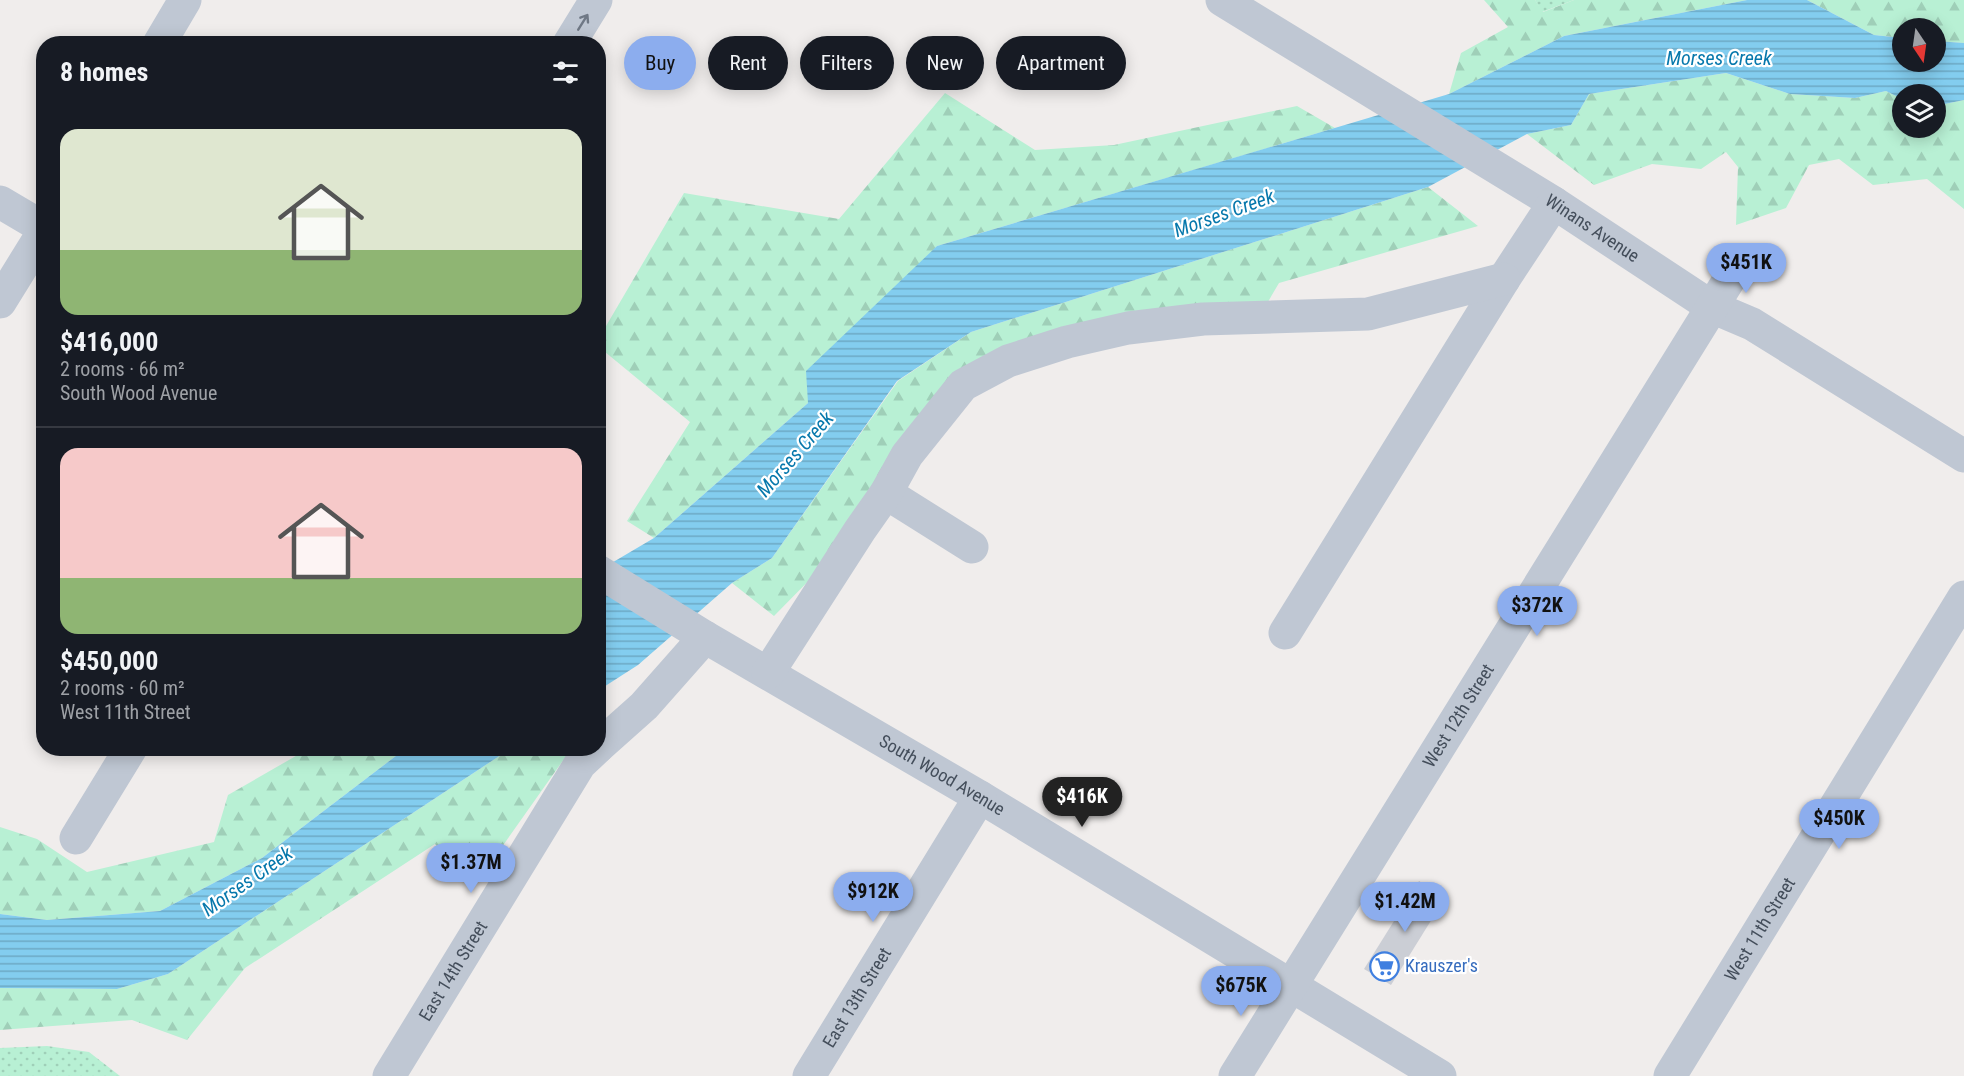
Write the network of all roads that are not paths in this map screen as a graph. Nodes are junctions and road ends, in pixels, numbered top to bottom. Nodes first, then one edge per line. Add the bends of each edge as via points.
1 (185, 0) edge
2 (597, 0) edge
3 (1222, 0) edge
4 (164, 36) edge
5 (574, 36) edge
6 (0, 202) edge
7 (1554, 203) junction
8 (36, 224) edge
9 (36, 242) edge
10 (1740, 262) dead end
11 (1504, 279) junction
12 (0, 302) edge
13 (1712, 307) junction
14 (1964, 456) edge
15 (886, 493) junction
16 (972, 547) dead end
17 (606, 576) edge
18 (1964, 597) edge
19 (1285, 633) dead end
20 (700, 634) junction
21 (768, 673) junction
22 (606, 741) edge
23 (126, 756) edge
24 (588, 756) edge
25 (981, 797) junction
26 (76, 838) dead end
27 (1291, 985) junction
28 (389, 1076) edge
29 (809, 1076) edge
30 (1235, 1076) edge
31 (1440, 1076) edge
32 (1670, 1076) edge

1 - 4 street
5 -> 2 street
3 - 7 street, Winans Avenue
6 - 8 street
7 - 11 street
7 - 13 street, Winans Avenue
9 - 12 street
10 - 13 street, West 12th Street
11 - 15 street via 1368,314 1203,319 1128,328 1008,361 963,386 907,455
11 - 19 street
13 - 14 street, Winans Avenue via 1752,324
13 - 27 street, West 12th Street
15 - 16 street
15 - 21 street
17 - 20 street, South Wood Avenue
18 - 32 street, West 11th Street
20 - 21 street, South Wood Avenue
20 - 22 street, East 14th Street via 644,706
21 - 25 street, South Wood Avenue
23 - 26 street
24 - 28 street, East 14th Street via 579,764
25 - 27 street, South Wood Avenue
25 - 29 street, East 13th Street
27 - 30 street, West 12th Street
27 - 31 street, South Wood Avenue

